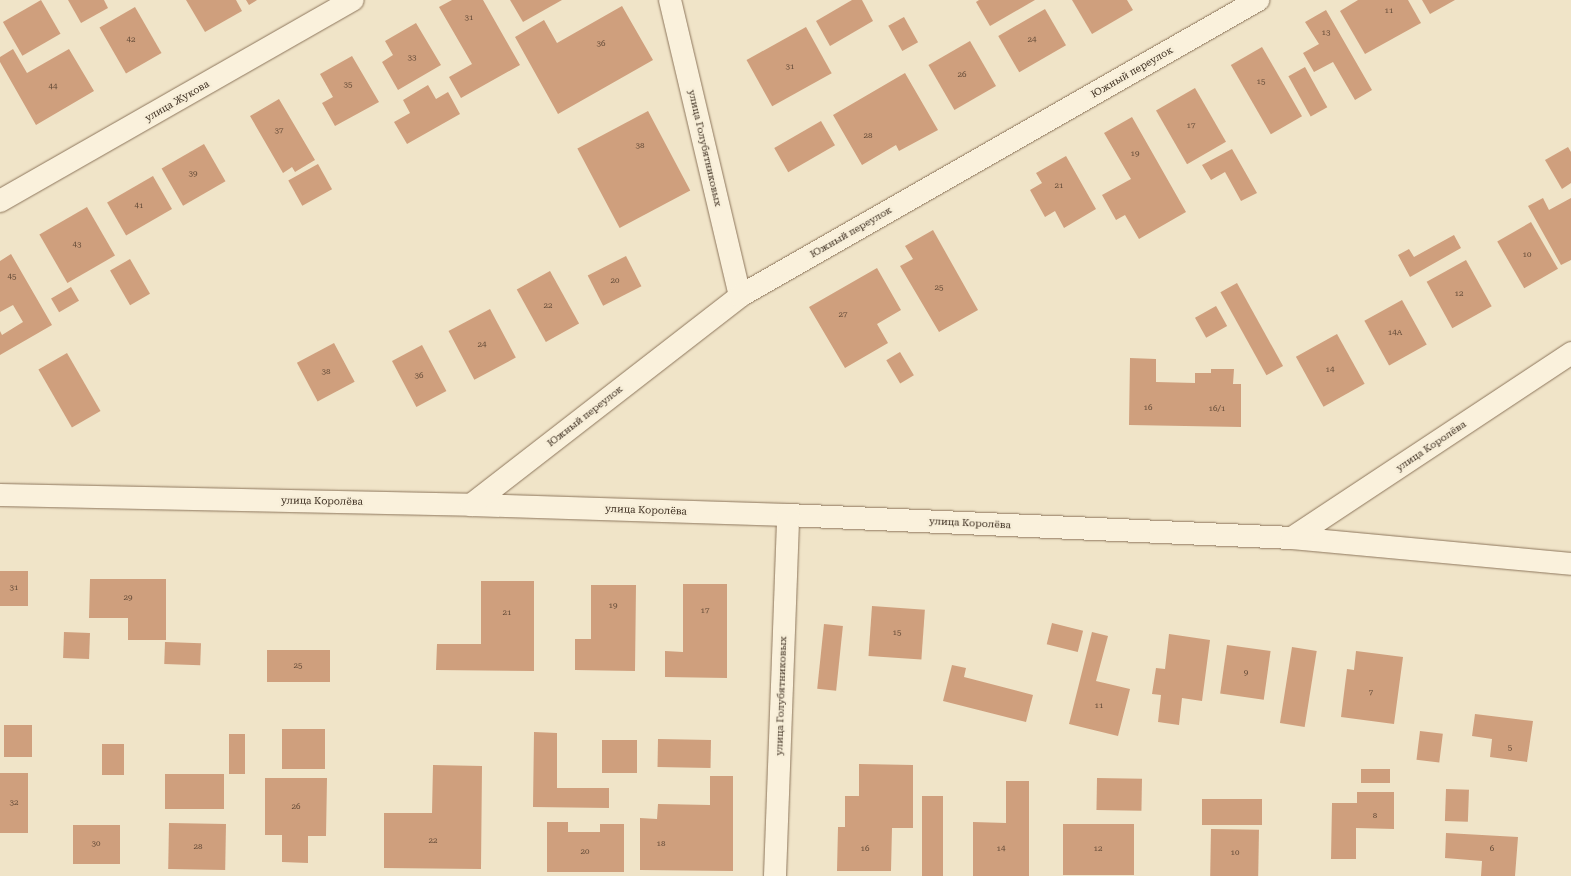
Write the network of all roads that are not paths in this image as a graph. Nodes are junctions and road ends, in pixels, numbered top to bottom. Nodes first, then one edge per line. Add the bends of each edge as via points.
1 (354, 0) edge
2 (670, 0) edge
3 (1258, 0) edge
4 (0, 201) edge
5 (740, 296) junction
6 (1571, 353) edge
7 (0, 495) edge
8 (471, 505) junction
9 (788, 515) junction
10 (1292, 538) junction
11 (1571, 564) edge
12 (775, 876) edge

1 - 4 street, улица Жукова
2 - 5 street, улица Голубятниковых
3 - 5 street, Южный переулок
5 - 8 street, Южный переулок
6 - 10 street, улица Королёва
7 - 8 street, улица Королёва
8 - 9 street, улица Королёва
9 - 10 street, улица Королёва
9 - 12 street, улица Голубятниковых
10 - 11 street, улица Королёва

